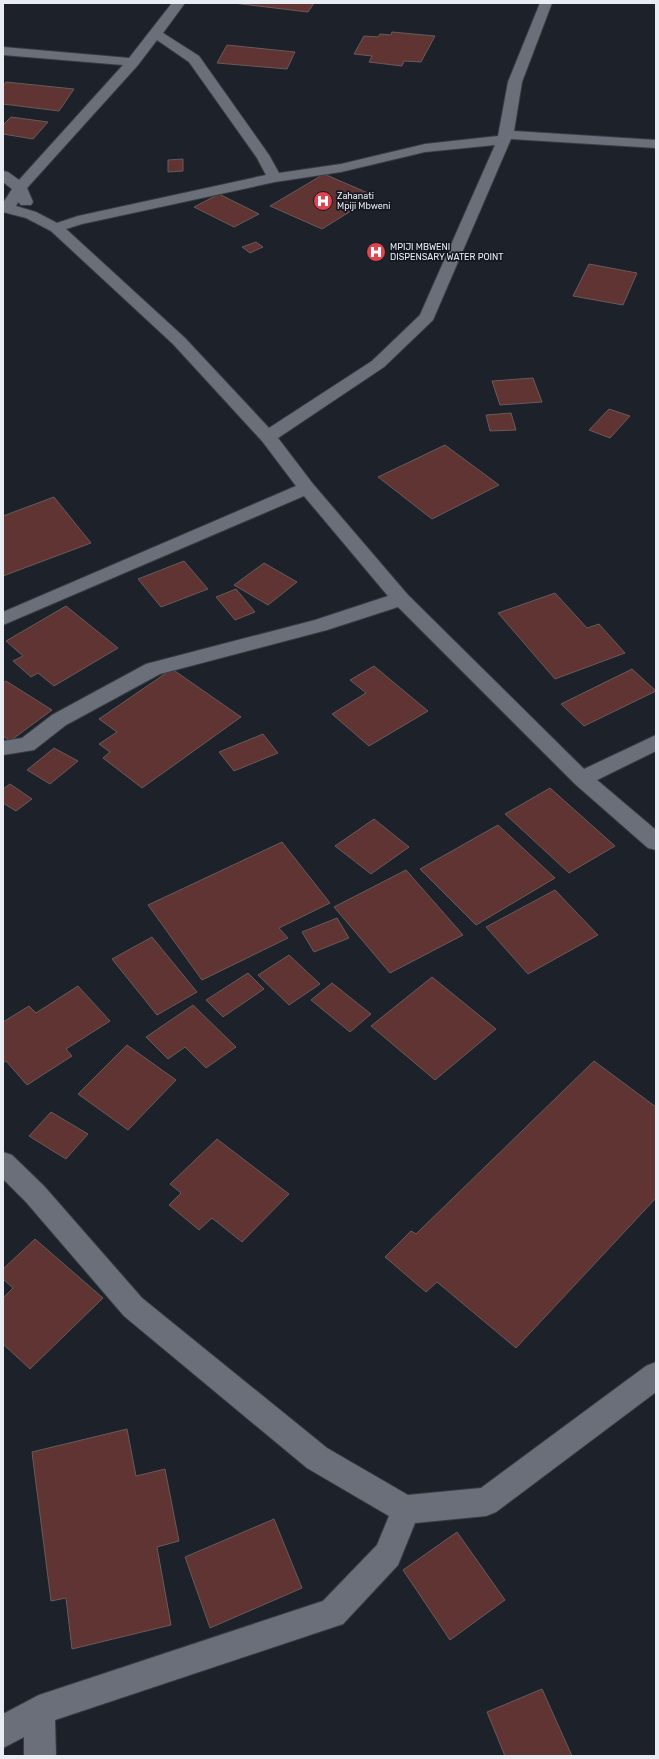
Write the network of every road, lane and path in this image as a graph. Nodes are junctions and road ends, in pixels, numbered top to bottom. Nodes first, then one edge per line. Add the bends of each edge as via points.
1 (179, 3) edge
2 (546, 3) edge
3 (156, 34) junction
4 (3, 51) edge
5 (133, 62) junction
6 (505, 137) junction
7 (656, 144) edge
8 (3, 175) edge
9 (275, 178) junction
10 (20, 188) junction
11 (5, 208) edge
12 (31, 215) junction
13 (56, 228) junction
14 (268, 437) junction
15 (308, 488) junction
16 (401, 599) junction
17 (3, 619) edge
18 (656, 742) edge
19 (3, 748) edge
20 (582, 779) junction
21 (656, 842) edge
22 (3, 1162) edge
23 (656, 1375) edge
24 (406, 1510) junction
25 (39, 1710) junction
26 (3, 1732) edge
27 (40, 1756) edge

1 - 3 street
2 - 6 street via 515,82
3 - 5 street
3 - 9 street via 194,59 264,158
4 - 5 street
5 - 10 street
6 - 7 street
6 - 9 street via 426,148 341,168
6 - 14 street via 427,317 378,364
8 - 10 street
9 - 13 street via 78,220
10 - 11 street
10 - 12 street
11 - 12 street
12 - 13 street
13 - 14 street via 179,342
14 - 15 street
15 - 16 street
15 - 17 street
16 - 19 street via 320,625 153,669 59,720 27,745
16 - 20 street
18 - 20 street
20 - 21 street
22 - 24 street via 35,1194 133,1307 317,1458
23 - 24 street via 486,1502
24 - 25 street via 388,1555 332,1613
25 - 26 street
25 - 27 street

